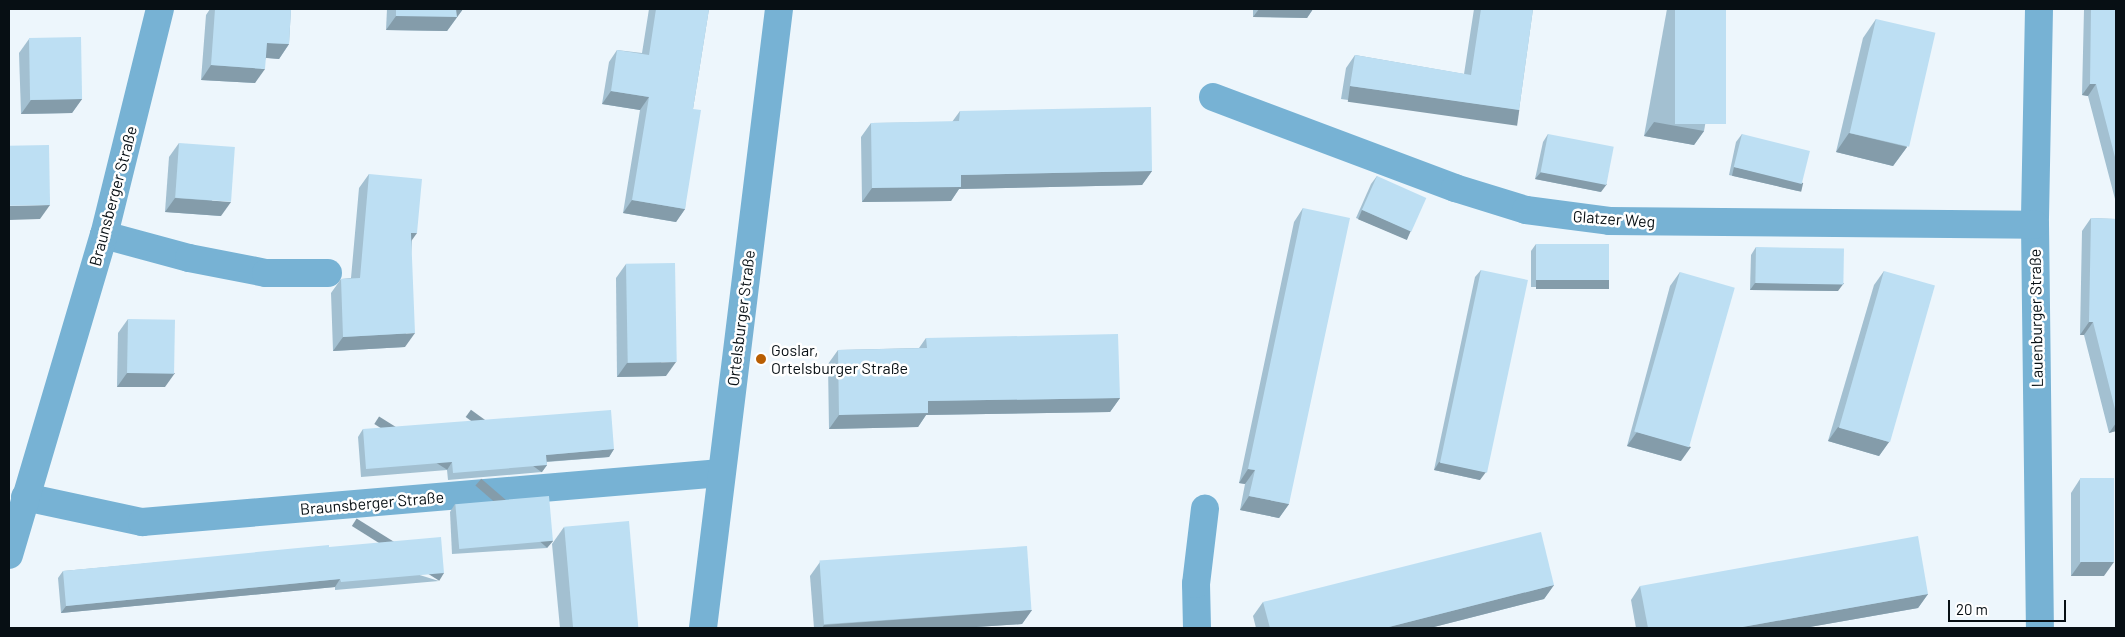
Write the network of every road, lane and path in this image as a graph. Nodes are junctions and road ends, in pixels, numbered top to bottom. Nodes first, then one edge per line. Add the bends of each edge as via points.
1 (160, 9) edge
2 (779, 9) edge
3 (2039, 9) edge
4 (1213, 97) dead end
5 (2035, 225) junction
6 (104, 235) junction
7 (328, 272) dead end
8 (721, 473) junction
9 (25, 497) junction
10 (1205, 509) dead end
11 (9, 555) edge
12 (702, 628) edge
13 (1197, 628) edge
14 (2040, 628) edge

1 - 6 street, Braunsberger Straße
2 - 8 street, Ortelsburger Straße
3 - 5 street, Lauenburger Straße
4 - 5 street, Glatzer Weg via 1456,188 1526,210 1609,221
5 - 14 street, Lauenburger Straße
6 - 7 street via 189,258 266,273
6 - 9 street, Braunsberger Straße
8 - 9 street, Braunsberger Straße via 142,522
8 - 12 street, Ortelsburger Straße
9 - 11 street, Braunsberger Straße
10 - 13 street via 1196,584

